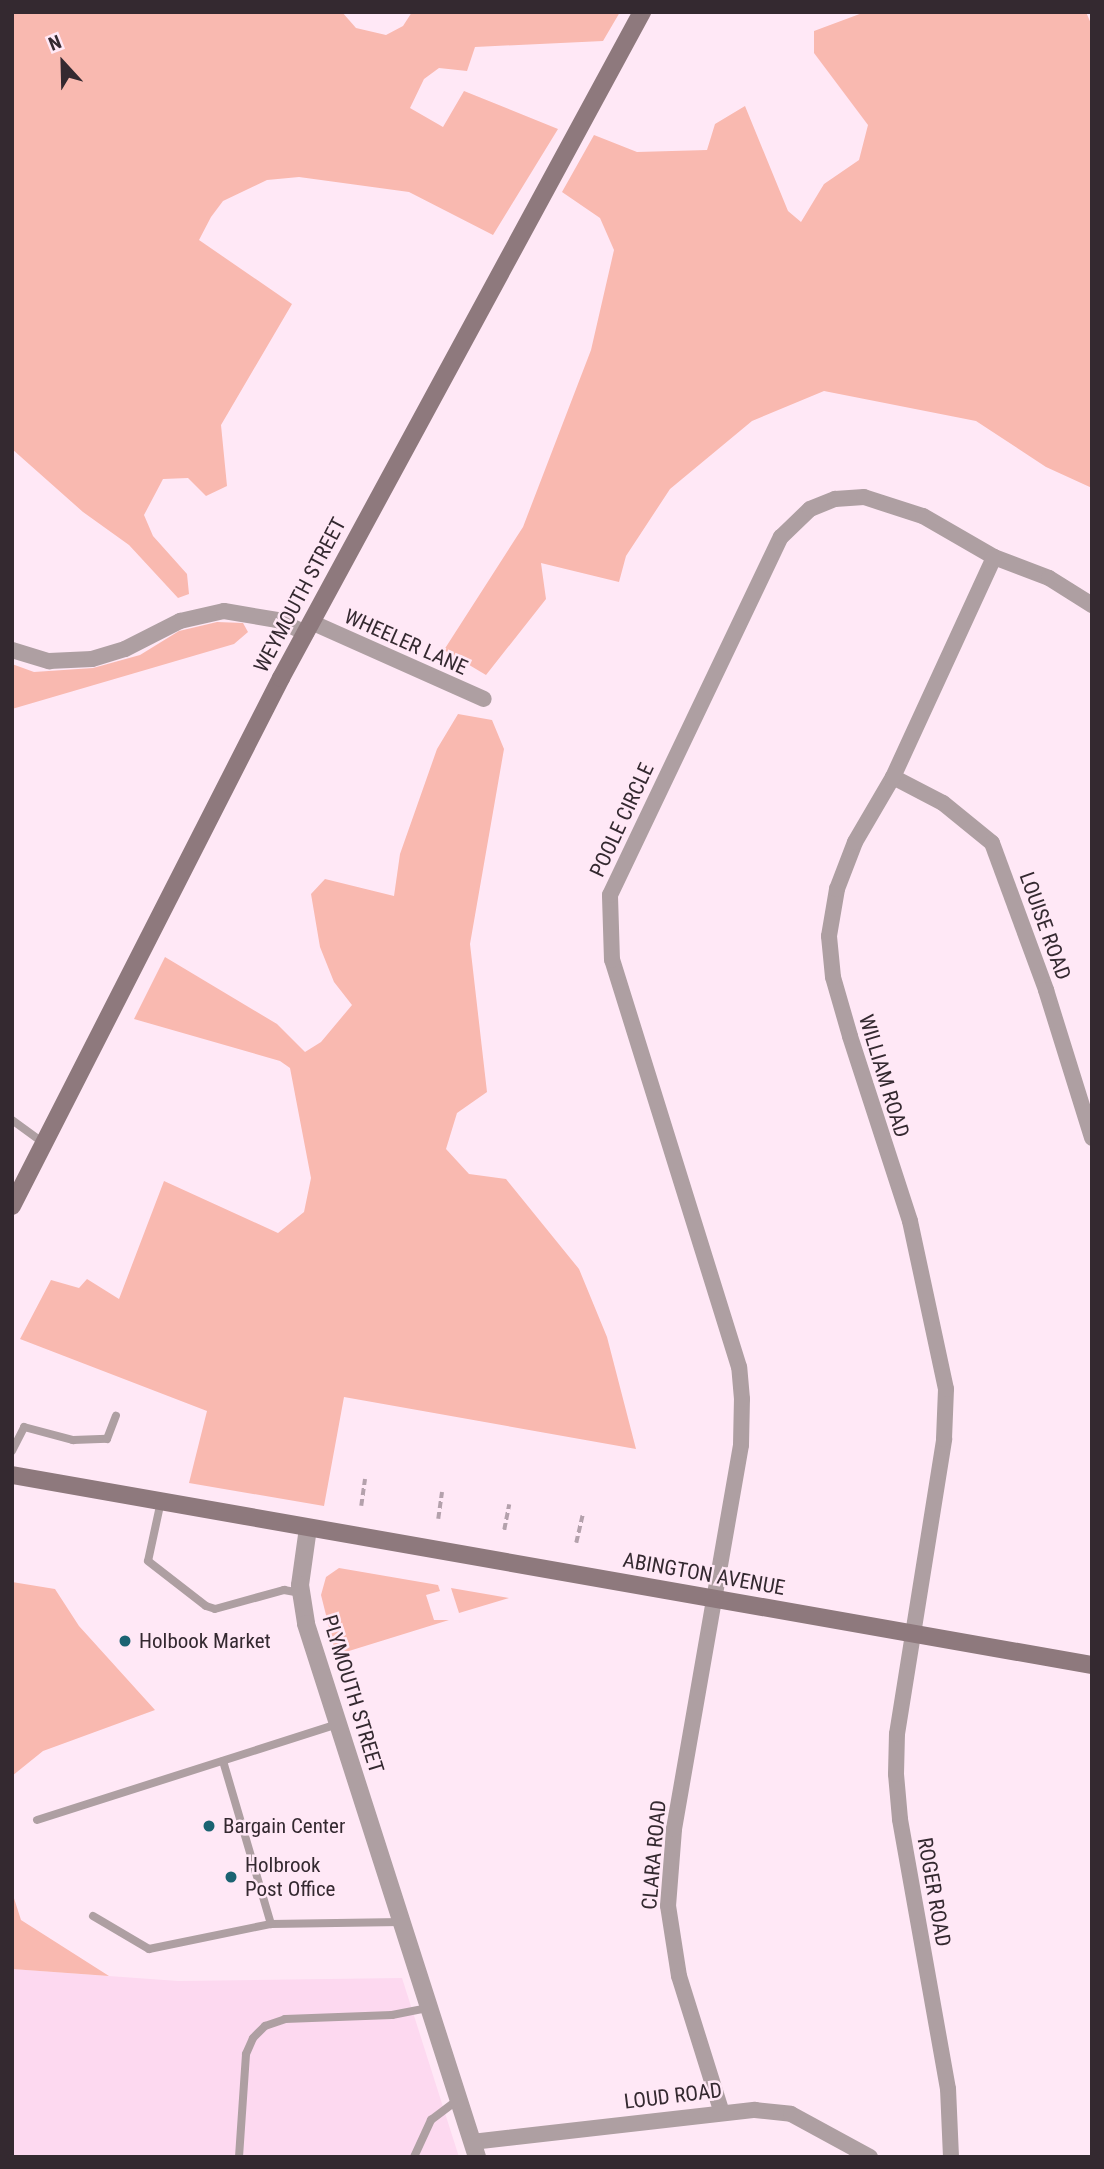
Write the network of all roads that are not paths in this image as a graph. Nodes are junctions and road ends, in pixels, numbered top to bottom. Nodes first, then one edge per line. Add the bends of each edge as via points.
1 (642, 12) edge
2 (994, 557) junction
3 (1092, 605) edge
4 (308, 628) junction
5 (12, 650) edge
6 (484, 699) dead end
7 (893, 777) junction
8 (12, 1120) edge
9 (1092, 1138) edge
10 (44, 1143) junction
11 (12, 1206) edge
12 (117, 1416) dead end
13 (12, 1451) edge
14 (12, 1475) edge
15 (161, 1501) junction
16 (308, 1528) junction
17 (301, 1593) junction
18 (712, 1599) junction
19 (913, 1634) junction
20 (1092, 1665) edge
21 (338, 1724) junction
22 (223, 1761) junction
23 (37, 1820) dead end
24 (93, 1916) dead end
25 (401, 1922) junction
26 (271, 1924) junction
27 (428, 2008) junction
28 (458, 2100) junction
29 (721, 2110) junction
30 (474, 2149) edge
31 (239, 2157) edge
32 (414, 2157) edge
33 (870, 2157) edge
34 (951, 2157) edge

1 - 4 main road, WEYMOUTH STREET
2 - 3 street, POOLE CIRCLE via 1049,578
2 - 7 street, WILLIAM ROAD
2 - 18 street, POOLE CIRCLE via 923,516 864,497 835,499 810,509 781,537 610,895 612,960 739,1367 741,1445
4 - 5 street, WHEELER LANE via 224,611 180,621 125,649 92,659 50,661
4 - 6 street, WHEELER LANE
4 - 10 main road, WEYMOUTH STREET
7 - 9 street, LOUISE ROAD via 943,803 992,843 1046,990
7 - 19 street, WILLIAM ROAD via 855,842 837,889 829,936 833,977 910,1221 946,1389 944,1439
8 - 10 lane
10 - 11 main road, WEYMOUTH STREET
12 - 13 lane via 107,1438 73,1440 24,1427
14 - 15 main road
15 - 16 main road
15 - 17 lane via 148,1561 206,1606 215,1609 284,1590
16 - 17 street, PLYMOUTH STREET
16 - 18 main road, ABINGTON AVENUE
17 - 21 street, PLYMOUTH STREET
18 - 19 main road, ABINGTON AVENUE
18 - 29 street, CLARA ROAD via 674,1829 668,1906 679,1976
19 - 20 main road, ABINGTON AVENUE
19 - 34 street, ROGER ROAD via 897,1734 896,1774 948,2089
21 - 22 lane
21 - 25 street, PLYMOUTH STREET
22 - 23 lane
22 - 26 lane
24 - 26 lane via 149,1949
25 - 26 lane
25 - 27 street, PLYMOUTH STREET
27 - 28 street, PLYMOUTH STREET
27 - 31 lane via 392,2015 285,2019 265,2026 246,2054
28 - 30 street, PLYMOUTH STREET
28 - 32 lane via 431,2120
29 - 30 street, LOUD ROAD
29 - 33 street, LOUD ROAD via 791,2114

